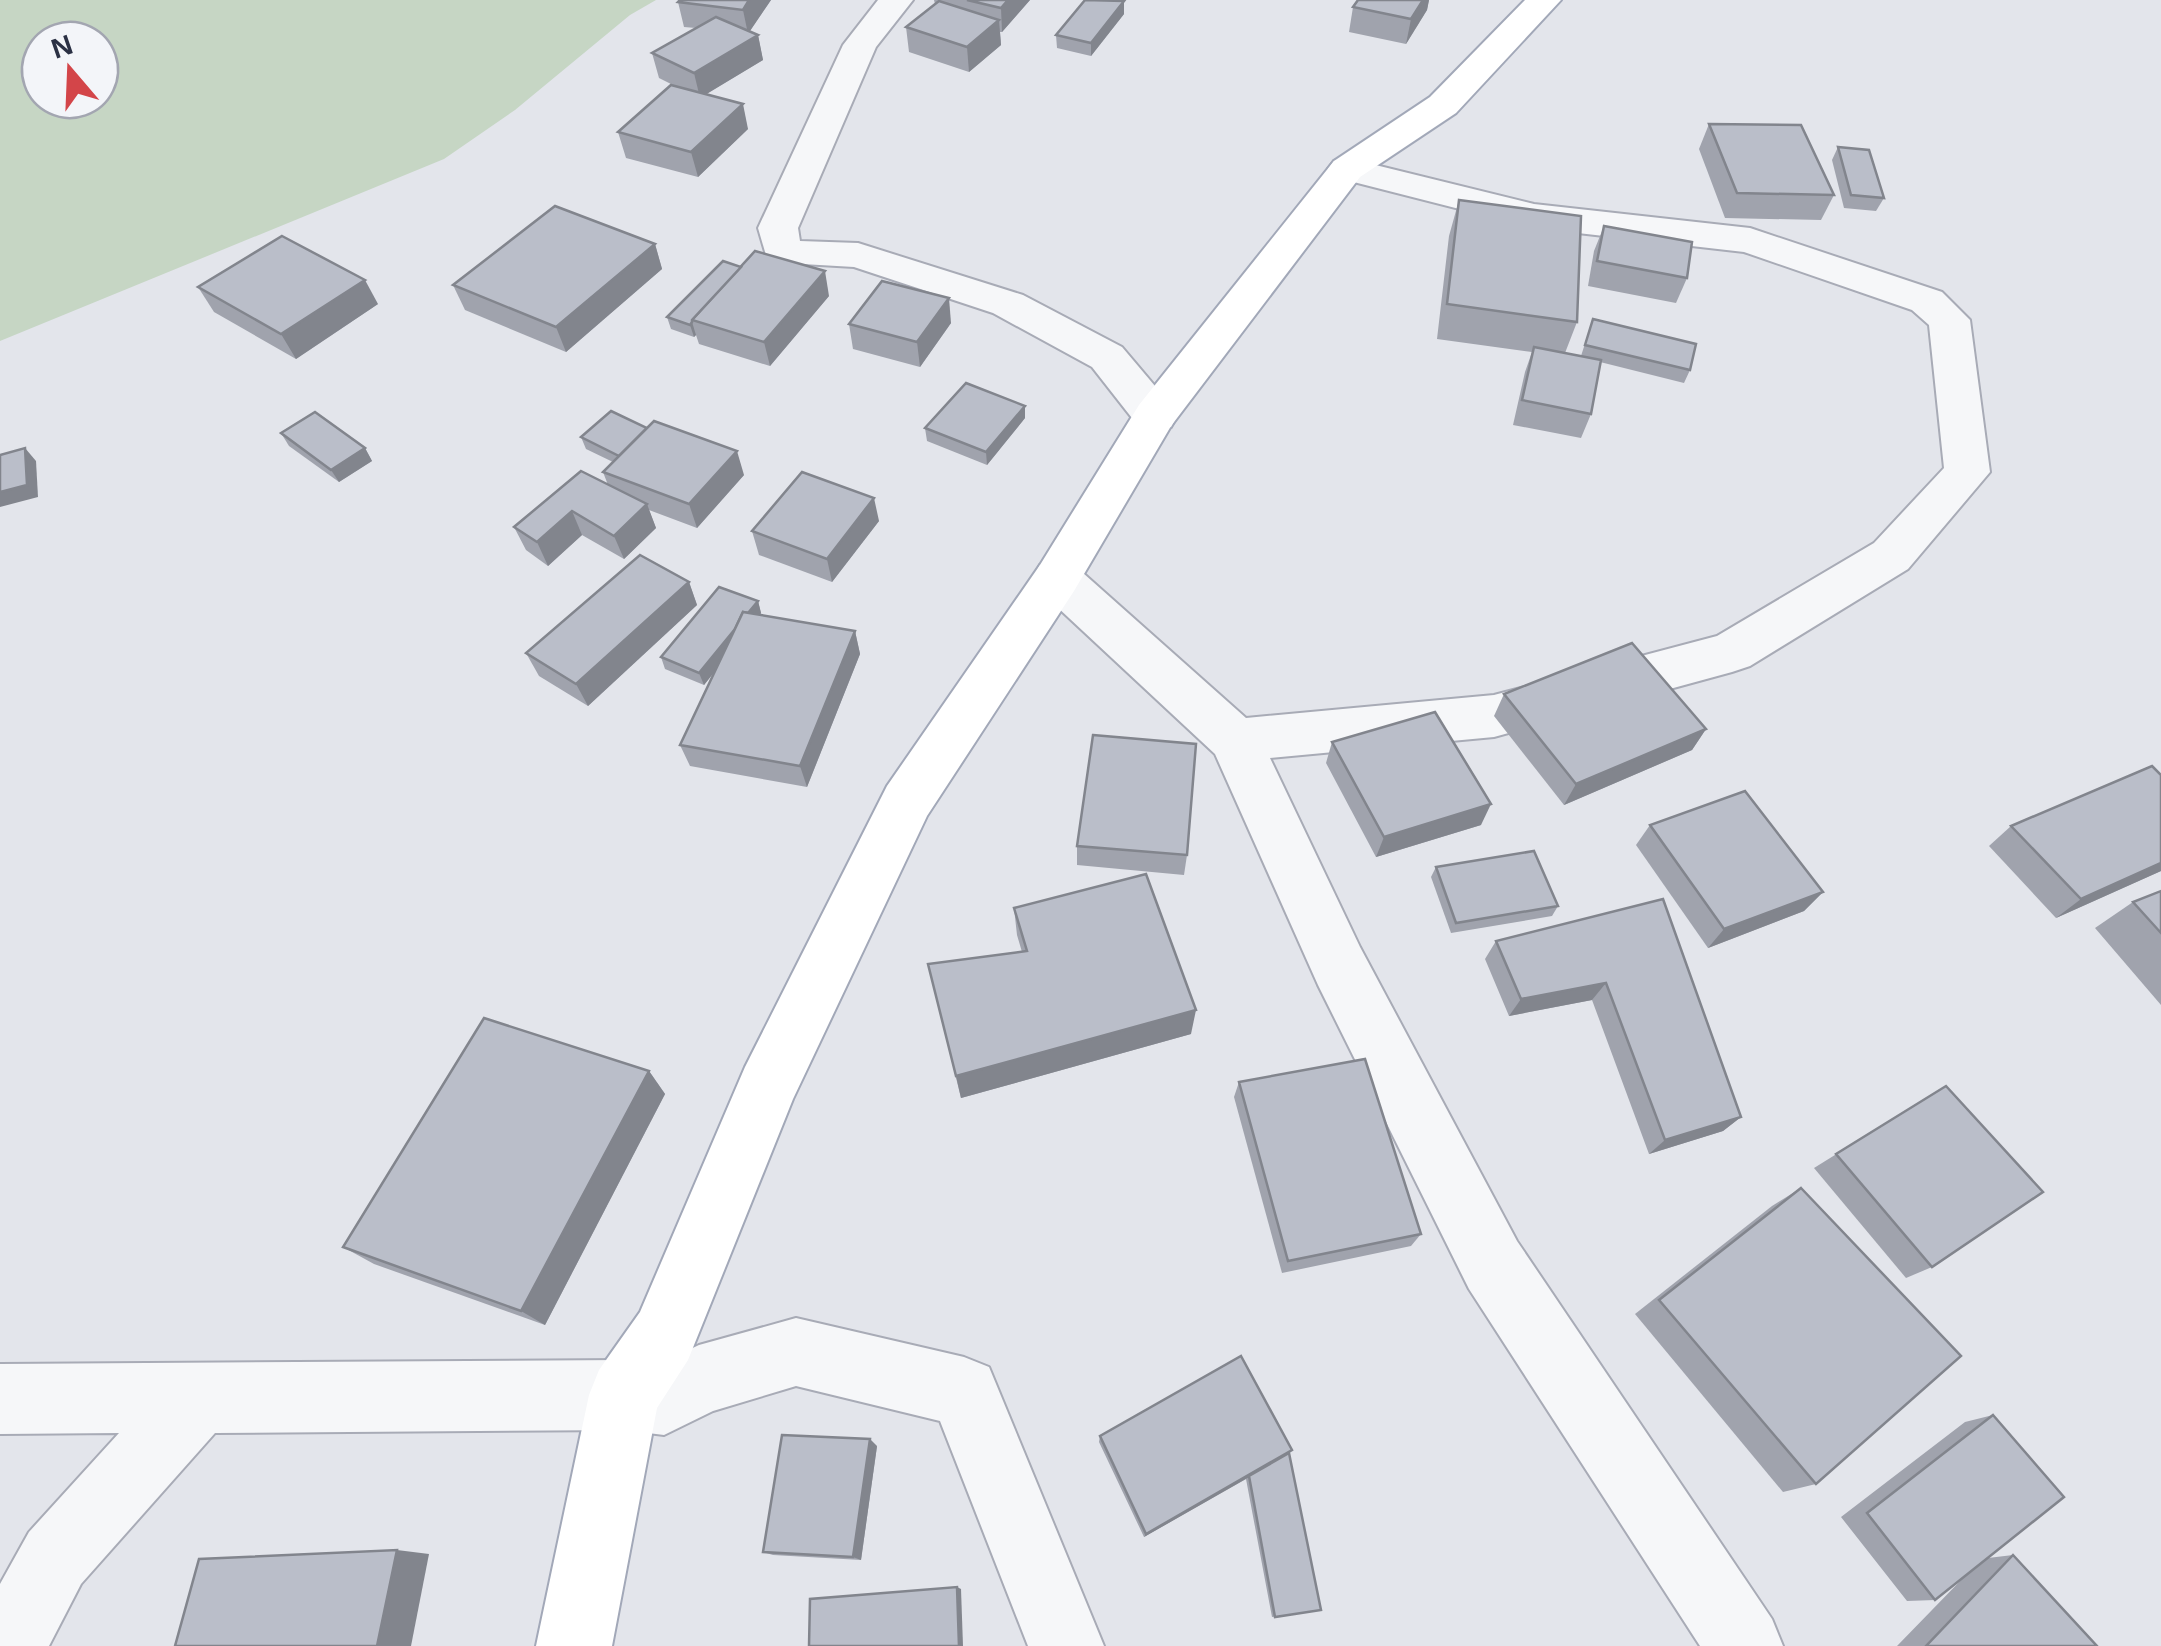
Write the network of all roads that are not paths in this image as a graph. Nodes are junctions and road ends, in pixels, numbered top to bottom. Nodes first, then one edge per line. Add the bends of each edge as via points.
1 (896, 0) edge
2 (1544, 0) edge
3 (1347, 170) junction
4 (1155, 416) junction
5 (1057, 578) junction
6 (1235, 740) junction
7 (624, 1395) junction
8 (0, 1399) edge
9 (197, 1400) junction
10 (8, 1646) edge
11 (574, 1646) edge
12 (1066, 1646) edge
13 (1746, 1646) edge

1 - 4 street via 860,44 778,228 782,253 858,255 1008,304 1107,357
2 - 3 main road via 1443,105
3 - 4 main road
3 - 6 street via 1534,216 1750,240 1927,301 1949,320 1967,472 1891,556 1732,652 1494,716
4 - 5 main road
5 - 6 street
5 - 7 main road via 906,802 767,1088 664,1336
6 - 13 street via 1339,966 1493,1265
7 - 9 street
7 - 11 main road
7 - 12 street via 664,1400 699,1380 796,1352 964,1392
8 - 9 street
9 - 10 street via 55,1558

